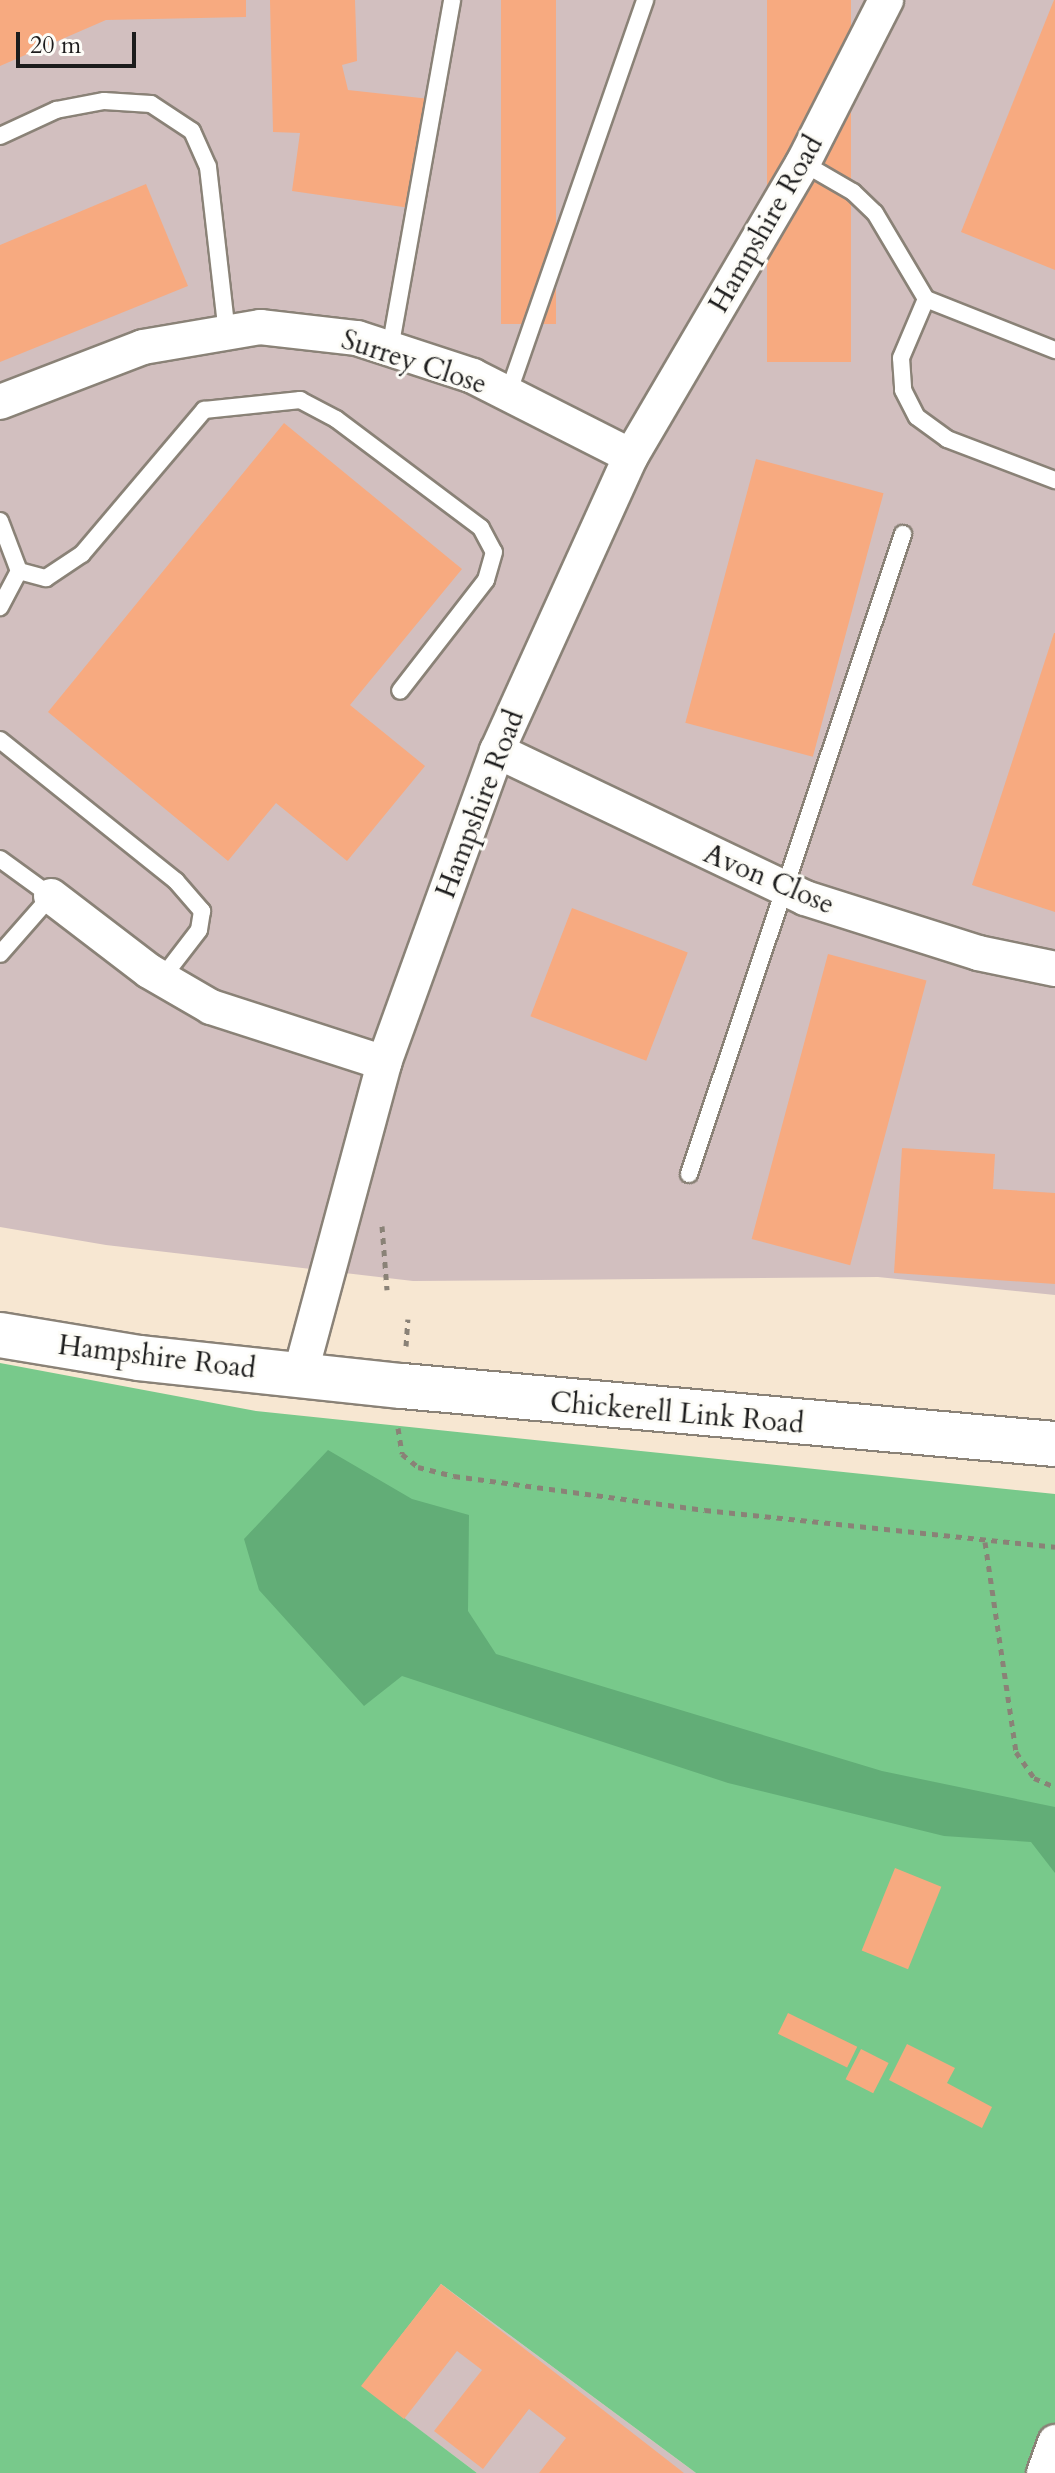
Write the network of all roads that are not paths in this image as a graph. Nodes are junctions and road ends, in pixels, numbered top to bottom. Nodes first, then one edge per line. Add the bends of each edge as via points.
1 (452, 0) edge
2 (645, 0) edge
3 (886, 0) edge
4 (0, 136) edge
5 (803, 163) junction
6 (926, 299) junction
7 (227, 333) junction
8 (390, 349) junction
9 (1055, 350) edge
10 (508, 394) junction
11 (0, 402) edge
12 (631, 456) junction
13 (1055, 480) edge
14 (0, 521) edge
15 (903, 534) dead end
16 (19, 571) junction
17 (0, 607) edge
18 (400, 691) dead end
19 (0, 740) edge
20 (497, 751) junction
21 (0, 859) edge
22 (787, 889) junction
23 (51, 896) junction
24 (0, 954) edge
25 (1055, 969) edge
26 (162, 978) junction
27 (384, 1063) junction
28 (689, 1174) dead end
29 (0, 1335) edge
30 (300, 1375) junction
31 (1055, 1444) edge
32 (1055, 2442) edge
33 (1044, 2473) edge

1 - 8 lane
2 - 10 lane
3 - 5 street, Hampshire Road
4 - 7 lane via 56,110 104,101 151,104 192,131 208,167
5 - 6 lane via 853,192 875,213
5 - 12 street, Hampshire Road
6 - 9 lane
6 - 13 lane via 901,358 903,390 917,417 947,439
7 - 8 street, Surrey Close via 260,327 357,338
7 - 11 street, Surrey Close via 143,347
8 - 10 street, Surrey Close via 473,376
10 - 12 street, Surrey Close
12 - 20 street, Hampshire Road
14 - 16 lane
15 - 22 lane
16 - 17 lane
16 - 18 lane via 46,578 82,554 204,410 300,400 336,419 481,528 494,552 486,580
19 - 26 lane via 176,881 202,911 199,930
20 - 22 street, Avon Close
20 - 27 street, Hampshire Road
21 - 23 lane
22 - 25 street, Avon Close via 978,953
22 - 28 lane
23 - 24 lane
23 - 26 street
26 - 27 street via 211,1007
27 - 30 street, Hampshire Road
29 - 30 main road, Hampshire Road via 139,1358
30 - 31 main road, Chickerell Link Road
32 - 33 street

